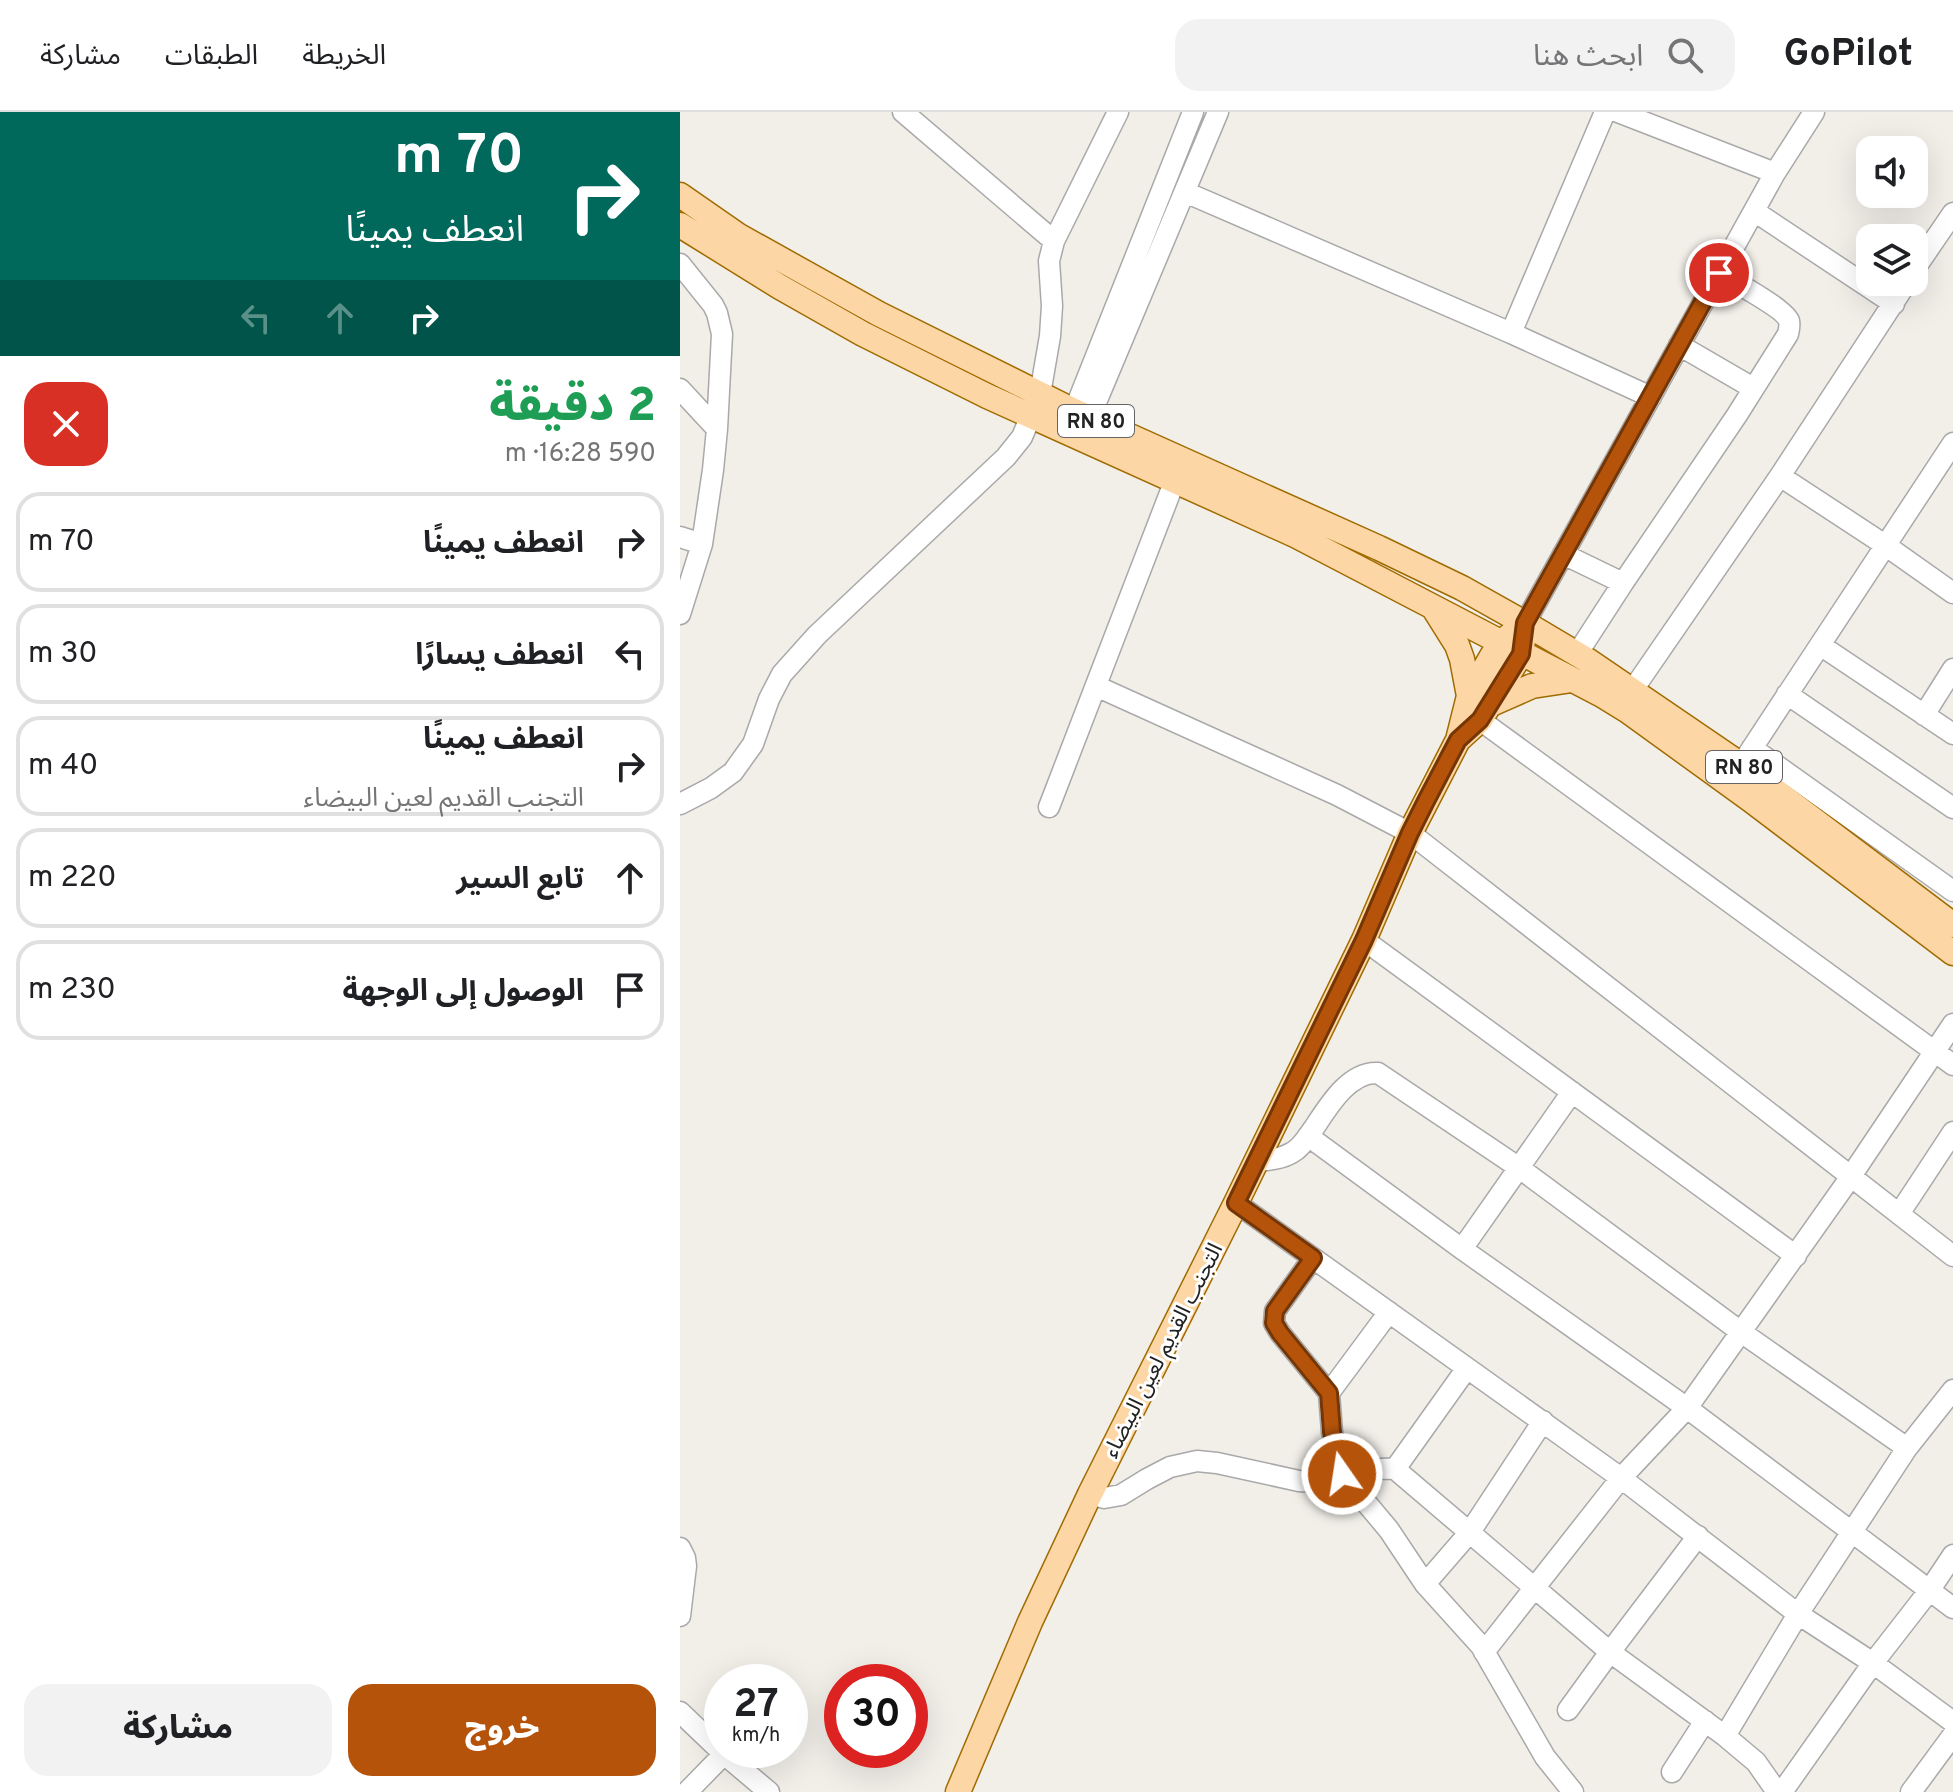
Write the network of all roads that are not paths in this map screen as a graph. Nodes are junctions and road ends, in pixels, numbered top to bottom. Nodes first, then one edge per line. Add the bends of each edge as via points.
1 (903, 112) edge
2 (1118, 112) edge
3 (1193, 112) edge
4 (1218, 112) edge
5 (1605, 112) edge
6 (1618, 112) edge
7 (1814, 112) edge
8 (1775, 173) junction
9 (1185, 192) junction
10 (680, 195) edge
11 (1754, 211) junction
12 (1953, 213) edge
13 (680, 225) edge
14 (1054, 241) junction
15 (1928, 250) edge
16 (680, 264) edge
17 (1719, 273) junction
18 (1899, 296) edge
19 (1894, 304) junction
20 (1511, 333) junction
21 (1679, 345) junction
22 (1753, 388) junction
23 (680, 389) edge
24 (1651, 397) junction
25 (1036, 405) junction
26 (1078, 425) junction
27 (717, 429) junction
28 (1953, 443) edge
29 (1780, 476) junction
30 (1175, 480) junction
31 (680, 537) edge
32 (702, 544) junction
33 (1885, 545) junction
34 (1563, 554) junction
35 (1623, 583) junction
36 (1953, 593) edge
37 (1434, 608) junction
38 (680, 614) edge
39 (1525, 623) junction
40 (1820, 645) junction
41 (1512, 648) junction
42 (1577, 654) junction
43 (1953, 669) edge
44 (1572, 680) junction
45 (1096, 686) junction
46 (1632, 691) junction
47 (1787, 694) junction
48 (1476, 708) junction
49 (1924, 715) junction
50 (1953, 734) edge
51 (1747, 756) junction
52 (1795, 792) junction
53 (680, 804) edge
54 (1049, 807) dead end
55 (1953, 808) edge
56 (1410, 833) junction
57 (1874, 833) junction
58 (1860, 855) junction
59 (1953, 891) edge
60 (1953, 925) edge
61 (1364, 940) junction
62 (1953, 953) edge
63 (1953, 1024) edge
64 (1935, 1051) junction
65 (1953, 1065) edge
66 (1572, 1092) junction
67 (1953, 1132) edge
68 (1308, 1136) junction
69 (1256, 1161) junction
70 (1518, 1167) junction
71 (1851, 1176) junction
72 (1236, 1203) junction
73 (1899, 1214) junction
74 (1462, 1249) junction
75 (1796, 1256) junction
76 (1953, 1256) edge
77 (1313, 1258) junction
78 (1389, 1312) junction
79 (1741, 1332) junction
80 (1467, 1368) junction
81 (1953, 1390) edge
82 (1329, 1393) junction
83 (1687, 1408) junction
84 (1543, 1421) junction
85 (1907, 1448) junction
86 (1395, 1469) junction
87 (1342, 1474) junction
88 (1621, 1478) junction
89 (1090, 1494) junction
90 (1470, 1532) junction
91 (1852, 1532) junction
92 (1698, 1536) junction
93 (680, 1548) edge
94 (1953, 1555) edge
95 (1425, 1584) junction
96 (1535, 1589) junction
97 (1929, 1591) junction
98 (1953, 1608) edge
99 (1798, 1614) junction
100 (680, 1616) edge
101 (1484, 1652) junction
102 (1610, 1652) junction
103 (1873, 1663) junction
104 (1568, 1710) dead end
105 (680, 1712) edge
106 (1705, 1721) junction
107 (1953, 1722) edge
108 (704, 1735) edge
109 (1953, 1735) edge
110 (1725, 1736) junction
111 (710, 1768) edge
112 (741, 1768) edge
113 (1672, 1772) dead end
114 (687, 1792) edge
115 (769, 1792) edge
116 (958, 1792) edge
117 (1573, 1792) edge
118 (1779, 1792) edge
119 (1911, 1792) edge

1 - 14 street
2 - 14 street
3 - 26 street
4 - 9 street
5 - 20 street
6 - 8 street
7 - 8 street
8 - 11 street
9 - 20 street
9 - 26 street
10 - 25 main road, RN 80 via 739,236
11 - 17 street
11 - 19 street
12 - 15 street
13 - 25 main road, RN 80 via 863,334 987,396
14 - 25 street via 1049,261 1050,336
16 - 27 street via 720,322
17 - 21 street
17 - 22 street via 1777,309 1789,323 1788,334
18 - 19 street
19 - 29 street
20 - 24 street
21 - 22 street
21 - 24 street
22 - 35 street
23 - 27 street
24 - 34 street
25 - 26 main road, RN 80
25 - 53 street via 1006,457 782,674 753,744 733,772
26 - 30 main road, RN 80
26 - 39 main road, RN 80 via 1379,548
27 - 32 street
28 - 33 street
29 - 33 street
29 - 46 street
30 - 37 main road, RN 80
30 - 45 street
31 - 32 street
32 - 38 street
33 - 36 street
33 - 40 street
34 - 35 street
34 - 39 street
35 - 42 street
37 - 41 main road, RN 80
37 - 48 main road via 1457,645
39 - 41 main road
39 - 42 main road, RN 80
40 - 47 street
40 - 49 street
41 - 44 main road, RN 80
41 - 48 main road via 1492,656
42 - 46 main road, RN 80
43 - 49 street
44 - 48 main road via 1532,686
44 - 62 main road, RN 80 via 1641,720
45 - 54 street
45 - 56 street
46 - 51 main road, RN 80
47 - 51 street
47 - 55 street
48 - 56 main road, التجنب القديم لعين البيضاء
48 - 64 street
49 - 50 street
51 - 52 main road, RN 80
52 - 57 street
52 - 58 main road, RN 80
56 - 61 main road, التجنب القديم لعين البيضاء
56 - 71 street
57 - 58 street
57 - 59 street
58 - 60 main road, RN 80
61 - 66 street
61 - 69 main road, التجنب القديم لعين البيضاء
63 - 64 street
64 - 65 street
64 - 71 street
66 - 70 street
66 - 75 street
67 - 73 street
68 - 69 street via 1296,1151
68 - 70 street via 1343,1089 1360,1075 1378,1073
68 - 74 street
69 - 72 main road, التجنب القديم لعين البيضاء
70 - 74 street
70 - 79 street
71 - 73 street
71 - 75 street
72 - 77 street
72 - 89 main road, التجنب القديم لعين البيضاء
73 - 76 street
74 - 83 street
75 - 79 street
77 - 78 street
77 - 82 street via 1275,1311 1274,1323
78 - 80 street
78 - 82 street
79 - 83 street
79 - 85 street
80 - 84 street
80 - 86 street
81 - 85 street
82 - 87 street
83 - 88 street
83 - 91 street
84 - 88 street
84 - 90 street
85 - 91 street
86 - 87 street
86 - 90 street
87 - 89 street via 1299,1481 1197,1461 1170,1467 1121,1495
87 - 95 street
88 - 92 street
88 - 96 street
89 - 116 main road, التجنب القديم لعين البيضاء
90 - 95 street
90 - 96 street
91 - 97 street
91 - 99 street
92 - 99 street
92 - 102 street
93 - 100 street via 686,1566
94 - 97 street
95 - 101 street
96 - 101 street
96 - 102 street
97 - 98 street
97 - 103 street
99 - 103 street
99 - 110 street
101 - 117 street via 1545,1757
102 - 104 street
102 - 106 street
103 - 107 street
103 - 118 street
105 - 108 street
106 - 110 street
106 - 113 street
109 - 119 street
110 - 118 street via 1756,1762
111 - 114 street
112 - 115 street

